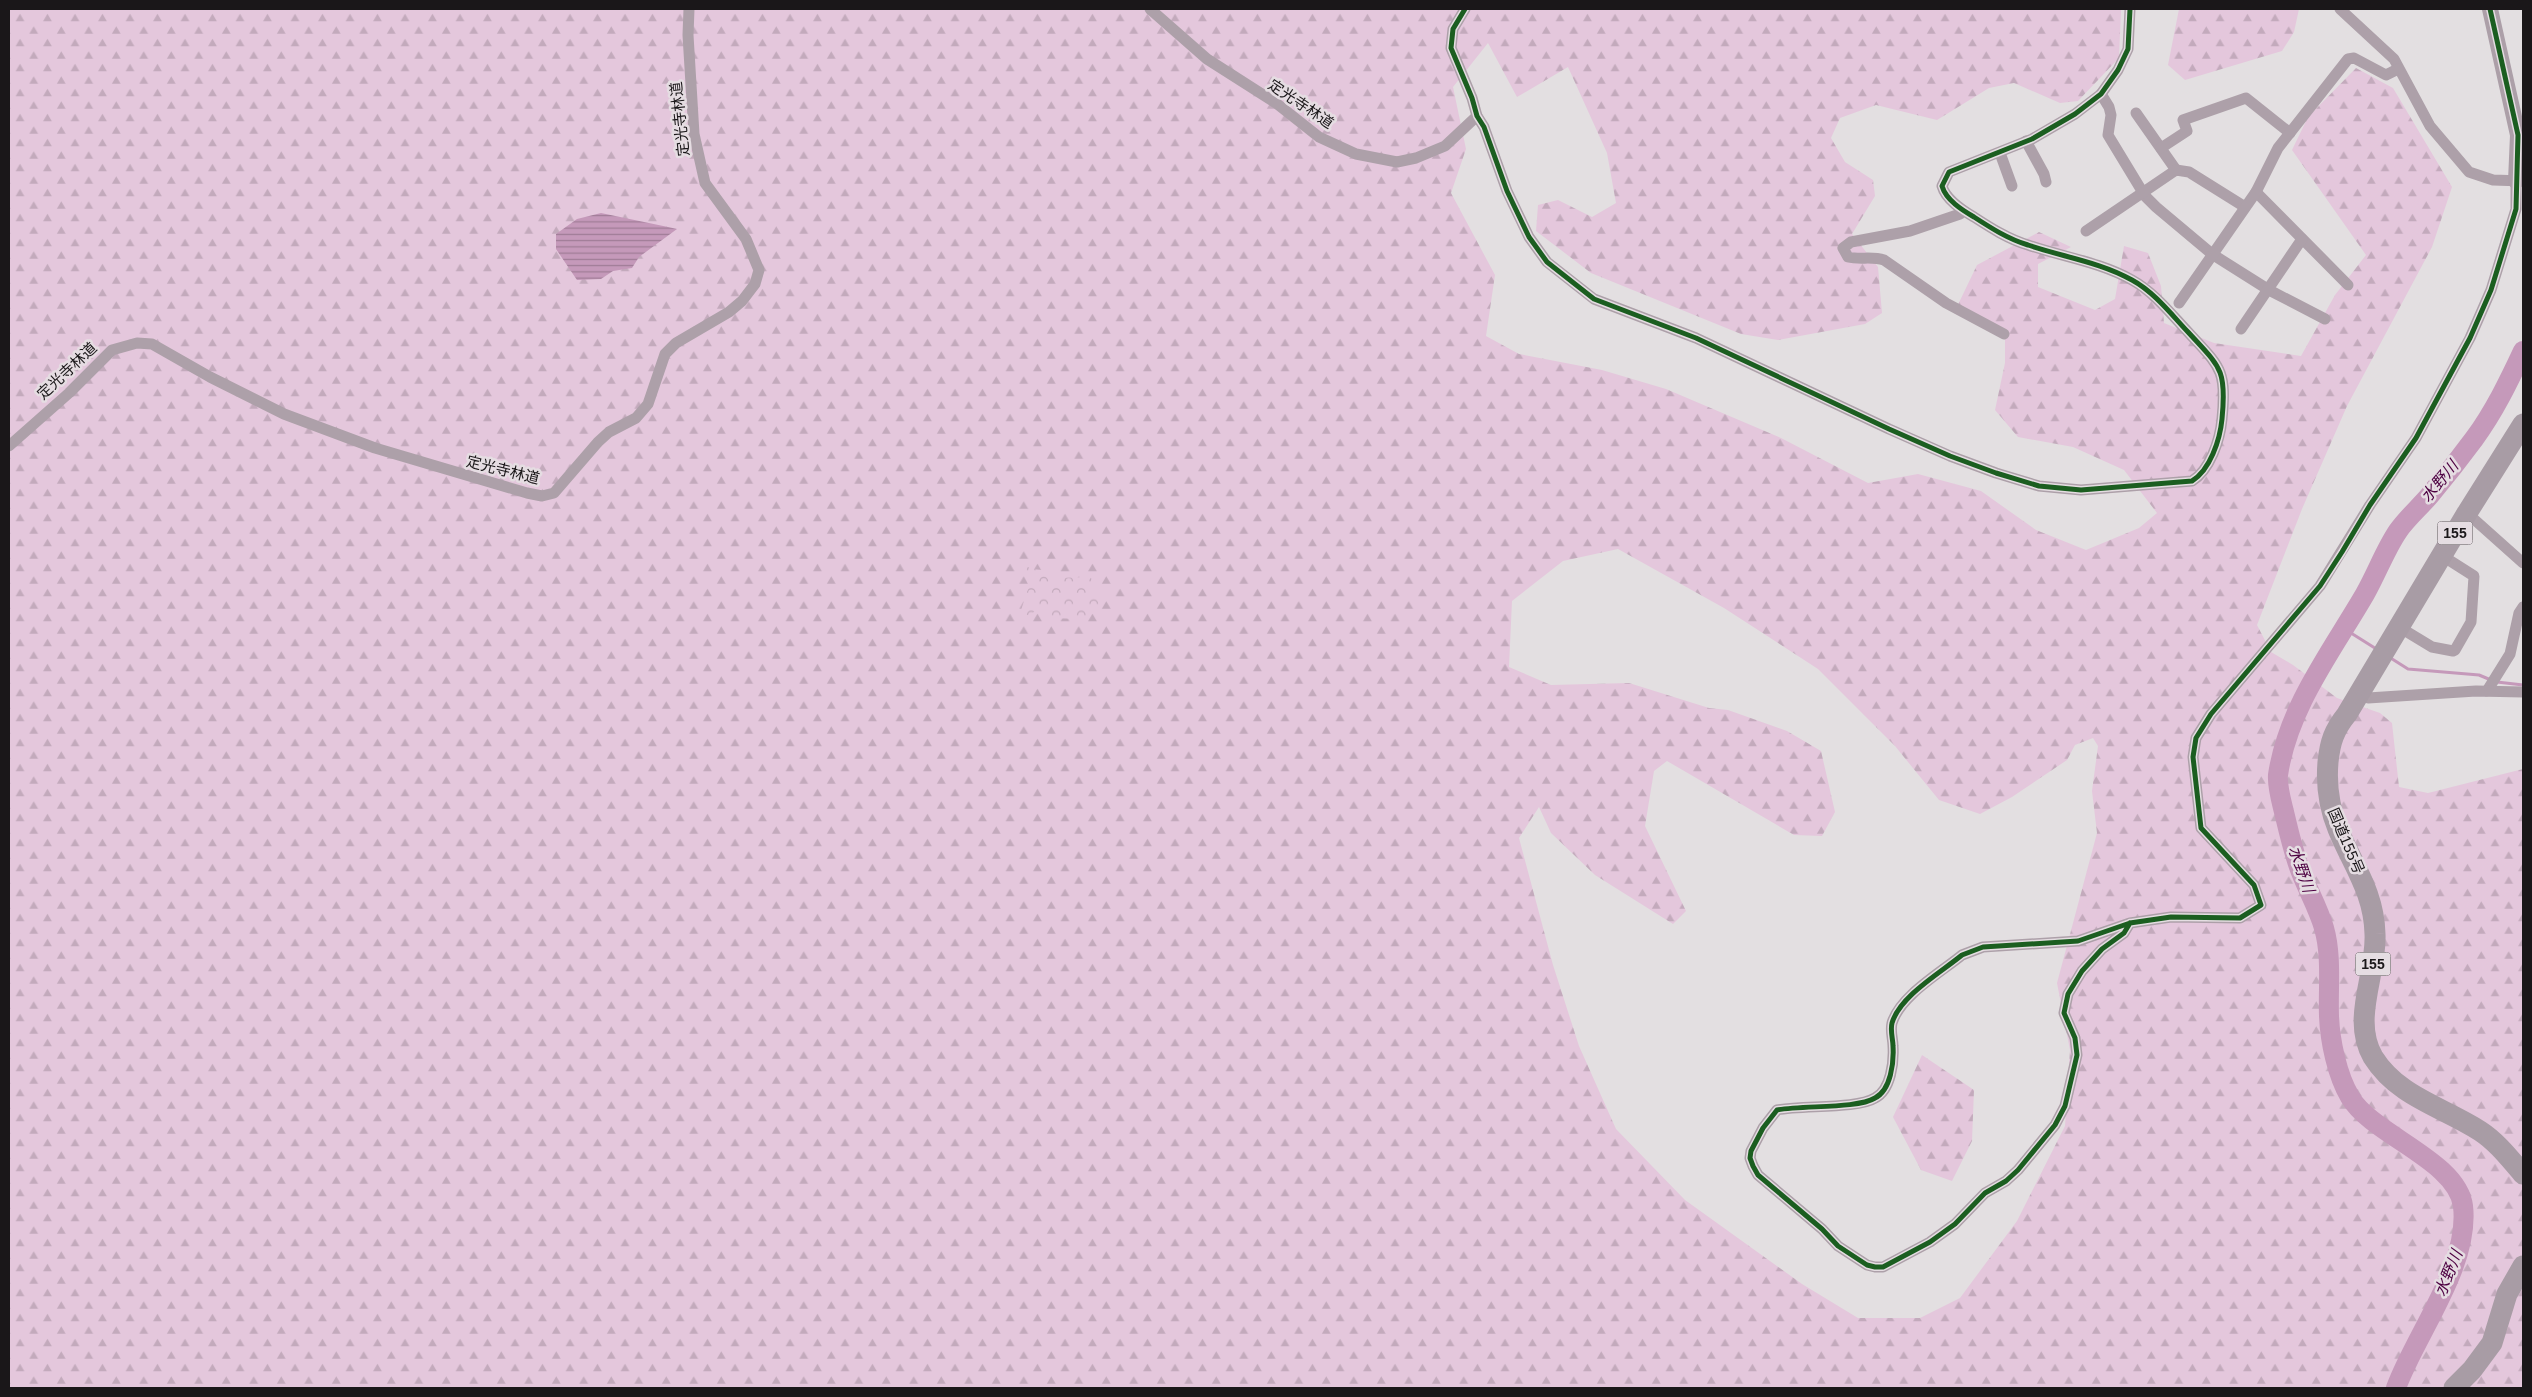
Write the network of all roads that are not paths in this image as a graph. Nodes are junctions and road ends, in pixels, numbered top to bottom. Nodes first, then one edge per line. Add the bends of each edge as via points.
1 (689, 9) edge
2 (1150, 9) edge
3 (1465, 9) edge
4 (2130, 9) edge
5 (2340, 9) edge
6 (2490, 9) edge
7 (2398, 69) junction
8 (2100, 94) junction
9 (2136, 114) dead end
10 (1477, 116) junction
11 (2290, 133) junction
12 (2026, 142) junction
13 (2161, 148) junction
14 (2000, 153) junction
15 (2176, 170) junction
16 (2520, 181) edge
17 (2046, 182) dead end
18 (2012, 186) dead end
19 (2143, 192) junction
20 (2256, 192) junction
21 (2246, 207) junction
22 (1962, 210) junction
23 (2086, 231) dead end
24 (2302, 238) junction
25 (2212, 254) junction
26 (2348, 285) dead end
27 (2268, 290) junction
28 (2179, 304) dead end
29 (2325, 319) dead end
30 (2241, 329) dead end
31 (2004, 334) dead end
32 (2523, 424) edge
33 (9, 446) edge
34 (2467, 513) junction
35 (2441, 556) junction
36 (2523, 563) edge
37 (2523, 607) edge
38 (2389, 644) junction
39 (2487, 691) junction
40 (2523, 692) edge
41 (2358, 694) junction
42 (2130, 923) junction
43 (2523, 1174) edge
44 (2523, 1266) edge
45 (2454, 1388) edge

1 - 33 street, 定光寺林道 via 694,134 705,183 746,239 759,270 755,284 742,301 676,343 665,354 648,404 636,418 609,432 598,442 554,493 542,496 461,475 284,414 152,344 137,343 112,350
2 - 10 street, 定光寺林道 via 1207,59 1276,104 1319,137 1356,154 1397,162 1416,158 1445,146
3 - 10 street via 1453,29 1451,48
4 - 8 street via 2128,49 2118,70
5 - 7 street via 2394,59
6 - 16 street via 2518,135
7 - 11 street via 2386,75 2354,58 2348,59
7 - 16 street via 2430,126 2469,172 2493,180
8 - 12 street via 2075,114
8 - 19 street via 2111,115 2108,135
9 - 13 street
10 - 22 street via 1529,236 1547,262 1594,299 1696,338 1897,433 1996,473 2039,486 2081,490 2192,481 2198,477 2207,468 2222,422 2225,390 2222,373 2208,354 2151,294 2134,281 2108,268 2005,236
11 - 13 street via 2246,98 2183,120 2187,131
11 - 20 street via 2274,155
12 - 14 street
12 - 17 street
13 - 15 street
14 - 18 street
14 - 22 street via 1949,172 1942,186 1944,193
15 - 19 street
15 - 21 street via 2189,172
16 - 42 street via 2516,209 2491,290 2470,338 2416,438 2320,586 2211,714 2196,738 2193,758 2201,828 2254,884 2261,905 2240,918 2170,917
19 - 23 street
19 - 25 street
20 - 21 street
20 - 24 street
21 - 25 street
22 - 31 street via 1960,214 1910,231 1851,242 1843,248 1844,253 1858,259 1884,260 1946,303
24 - 26 street
24 - 27 street
25 - 27 street
25 - 28 street
27 - 29 street
27 - 30 street
32 - 34 highway, 国道155号 / 155
34 - 35 highway, 国道155号 / 155
34 - 36 street
35 - 38 highway, 国道155号 / 155
35 - 38 street via 2474,576 2471,622 2455,650
37 - 39 street via 2518,613 2510,654
38 - 41 highway, 国道155号 / 155
39 - 40 street
39 - 41 street via 2368,698
41 - 43 highway, 国道155号 / 155 via 2333,733 2327,784 2338,828 2359,869 2372,908 2374,961 2364,1013 2367,1044 2384,1071 2410,1094 2481,1132
42 - 42 street via 2124,933 2102,949 2082,970 2068,994 2064,1013 2075,1038 2077,1055 2070,1090 2055,1125 2018,1170 1984,1194 1945,1233 1883,1267 1867,1266 1838,1246 1758,1175 1750,1158 1751,1151 1777,1110 1854,1104 1880,1094 1888,1082 1893,1051 1892,1024 1899,1008 1962,955 1983,947 2078,941
44 - 45 highway via 2506,1294 2492,1343

